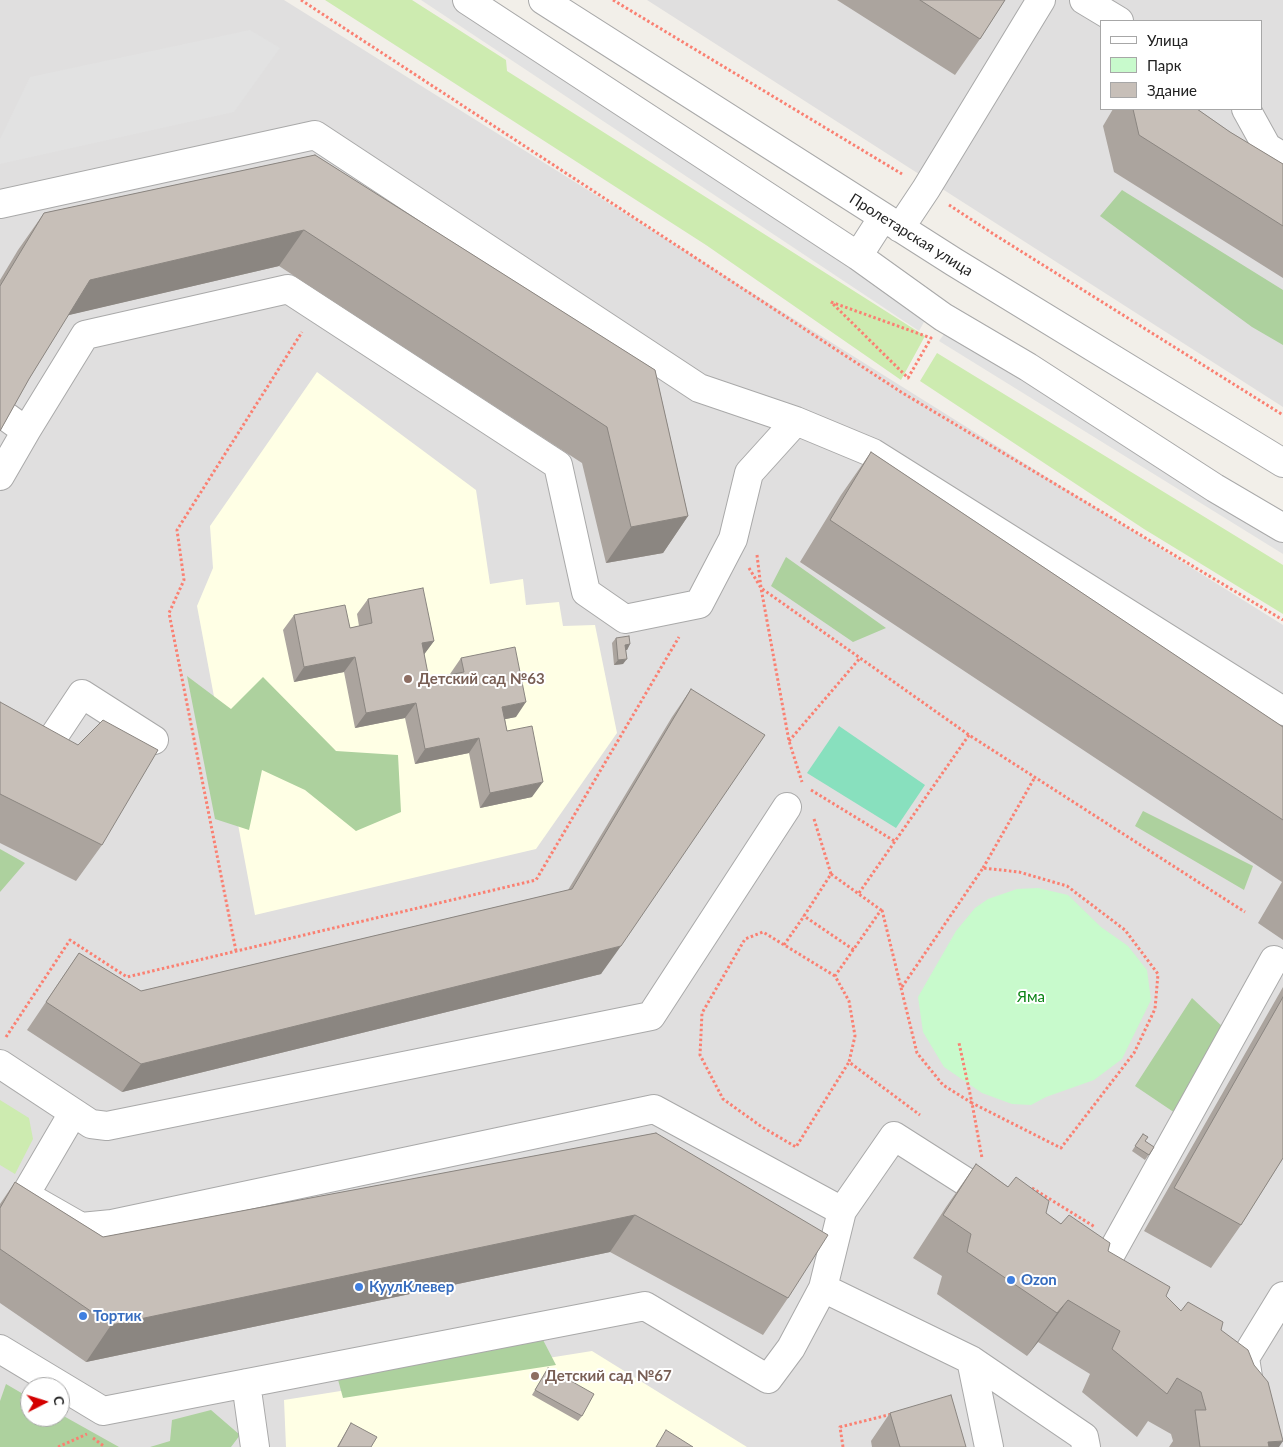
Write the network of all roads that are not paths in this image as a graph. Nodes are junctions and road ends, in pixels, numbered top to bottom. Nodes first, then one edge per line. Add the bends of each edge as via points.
1 (467, 0) edge
2 (543, 0) edge
3 (1041, 0) edge
4 (1084, 0) edge
5 (1117, 20) edge
6 (1247, 110) edge
7 (1283, 157) edge
8 (0, 204) edge
9 (892, 223) junction
10 (858, 256) junction
11 (4, 415) edge
12 (796, 421) junction
13 (26, 430) junction
14 (1283, 463) edge
15 (0, 476) edge
16 (1283, 528) edge
17 (1283, 711) edge
18 (0, 728) edge
19 (154, 740) dead end
20 (799, 809) road end
21 (1274, 960) dead end
22 (0, 1064) edge
23 (73, 1113) junction
24 (25, 1195) junction
25 (842, 1211) junction
26 (1013, 1211) edge
27 (10, 1219) edge
28 (1078, 1253) edge
29 (823, 1288) junction
30 (1283, 1296) edge
31 (0, 1349) edge
32 (971, 1360) junction
33 (246, 1383) junction
34 (255, 1447) edge
35 (989, 1447) edge
36 (1086, 1447) edge
37 (1259, 1447) edge

1 - 10 street
2 - 9 street, Пролетарская улица
3 - 9 street
4 - 5 street
6 - 7 street via 1267,147
8 - 12 street via 314,135 698,388
9 - 10 street
9 - 14 street, Пролетарская улица
10 - 16 street via 943,317
11 - 13 street
12 - 13 street via 749,473 745,544 699,604 625,619 586,592 558,464 288,289 85,335
12 - 17 street via 873,453
13 - 15 street
18 - 19 street via 42,754 82,694
20 - 23 street via 650,1016 107,1126 91,1124
21 - 28 street via 1118,1242 1111,1274
22 - 23 street
23 - 24 street
24 - 25 street via 81,1227 112,1224 654,1109
24 - 27 street
25 - 26 street via 894,1136
25 - 29 street
29 - 32 street
29 - 33 street via 791,1348 768,1379 644,1306
30 - 37 street via 1236,1352
31 - 33 street via 103,1411
32 - 35 street
32 - 36 street via 1084,1437
33 - 34 street

